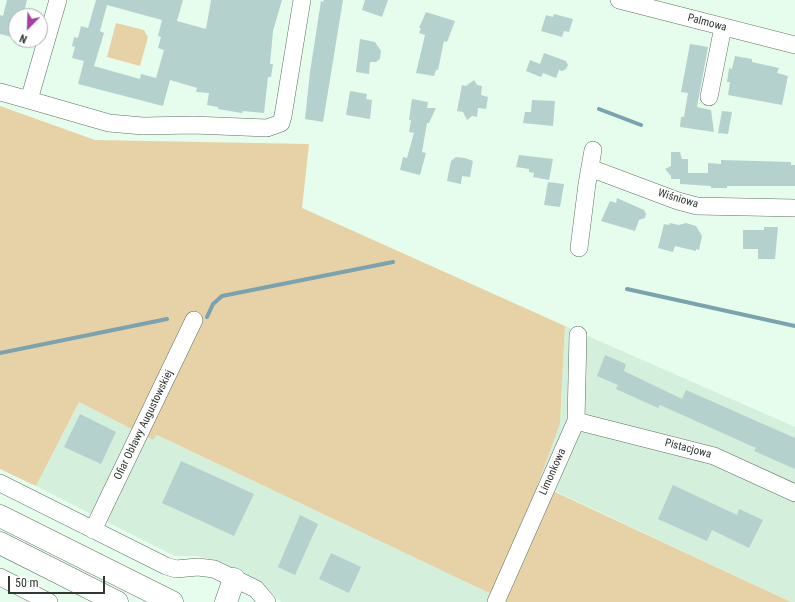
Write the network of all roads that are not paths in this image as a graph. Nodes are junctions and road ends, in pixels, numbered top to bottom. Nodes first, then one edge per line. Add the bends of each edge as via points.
1 (58, 0) edge
2 (302, 0) edge
3 (619, 0) edge
4 (723, 27) junction
5 (795, 45) edge
6 (0, 92) edge
7 (709, 96) dead end
8 (29, 100) junction
9 (593, 150) dead end
10 (590, 168) junction
11 (795, 208) edge
12 (579, 248) dead end
13 (194, 320) dead end
14 (578, 335) dead end
15 (576, 421) junction
16 (0, 483) edge
17 (795, 493) edge
18 (0, 516) edge
19 (93, 530) junction
20 (0, 543) edge
21 (0, 577) edge
22 (234, 579) junction
23 (224, 601) edge
24 (49, 602) edge
25 (117, 602) edge
26 (172, 602) edge
27 (267, 602) edge
28 (496, 602) edge

1 - 8 street
2 - 8 street via 283,116 281,123 275,127 143,126 109,123
3 - 4 street, Palmowa
4 - 5 street, Palmowa
4 - 7 street
6 - 8 street
9 - 10 street
10 - 11 street, Wiśniowa via 697,206
10 - 12 street
13 - 19 street, Ofiar Obławy Augustowskiej
14 - 15 street, Limonkowa
15 - 17 street, Pistacjowa via 714,456
15 - 28 street, Limonkowa
16 - 19 street
18 - 26 highway
19 - 22 street via 170,568 207,567
20 - 25 highway
21 - 24 street
22 - 23 highway
22 - 27 street via 256,590

